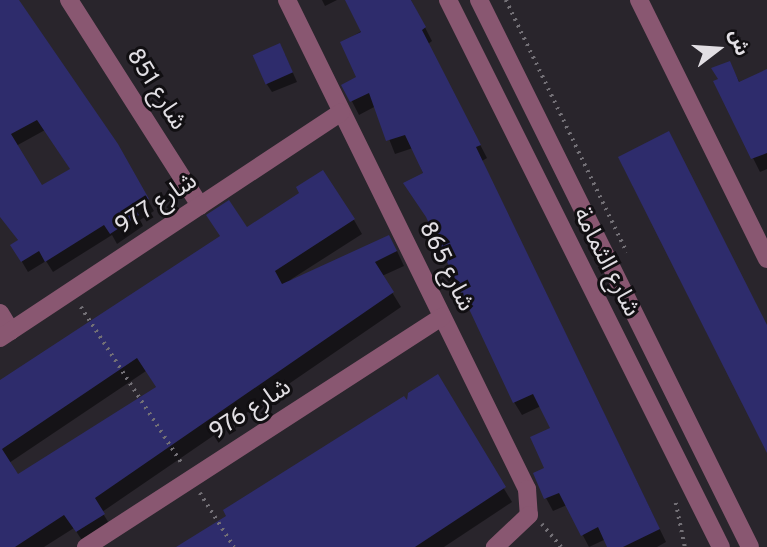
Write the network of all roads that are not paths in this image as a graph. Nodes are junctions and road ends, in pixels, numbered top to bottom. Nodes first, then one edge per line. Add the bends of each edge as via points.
1 (69, 0) edge
2 (287, 0) edge
3 (448, 0) edge
4 (479, 0) edge
5 (639, 0) edge
6 (341, 112) junction
7 (200, 206) junction
8 (767, 259) edge
9 (0, 313) edge
10 (442, 317) junction
11 (6, 334) edge
12 (705, 514) junction
13 (86, 547) edge
14 (495, 547) edge
15 (704, 547) edge
16 (721, 547) edge
17 (750, 547) edge

1 - 7 street, شارع 851
2 - 6 street, شارع 865
3 - 12 street, شارع الثمامة
4 - 17 street, شارع الثمامة
5 - 8 street
6 - 7 street, شارع 977
6 - 10 street, شارع 865
7 - 11 street, شارع 977
9 - 11 street
10 - 13 street, شارع 976
10 - 14 street, شارع 865 via 527,489 529,515
12 - 15 street
12 - 16 street, شارع الثمامة

